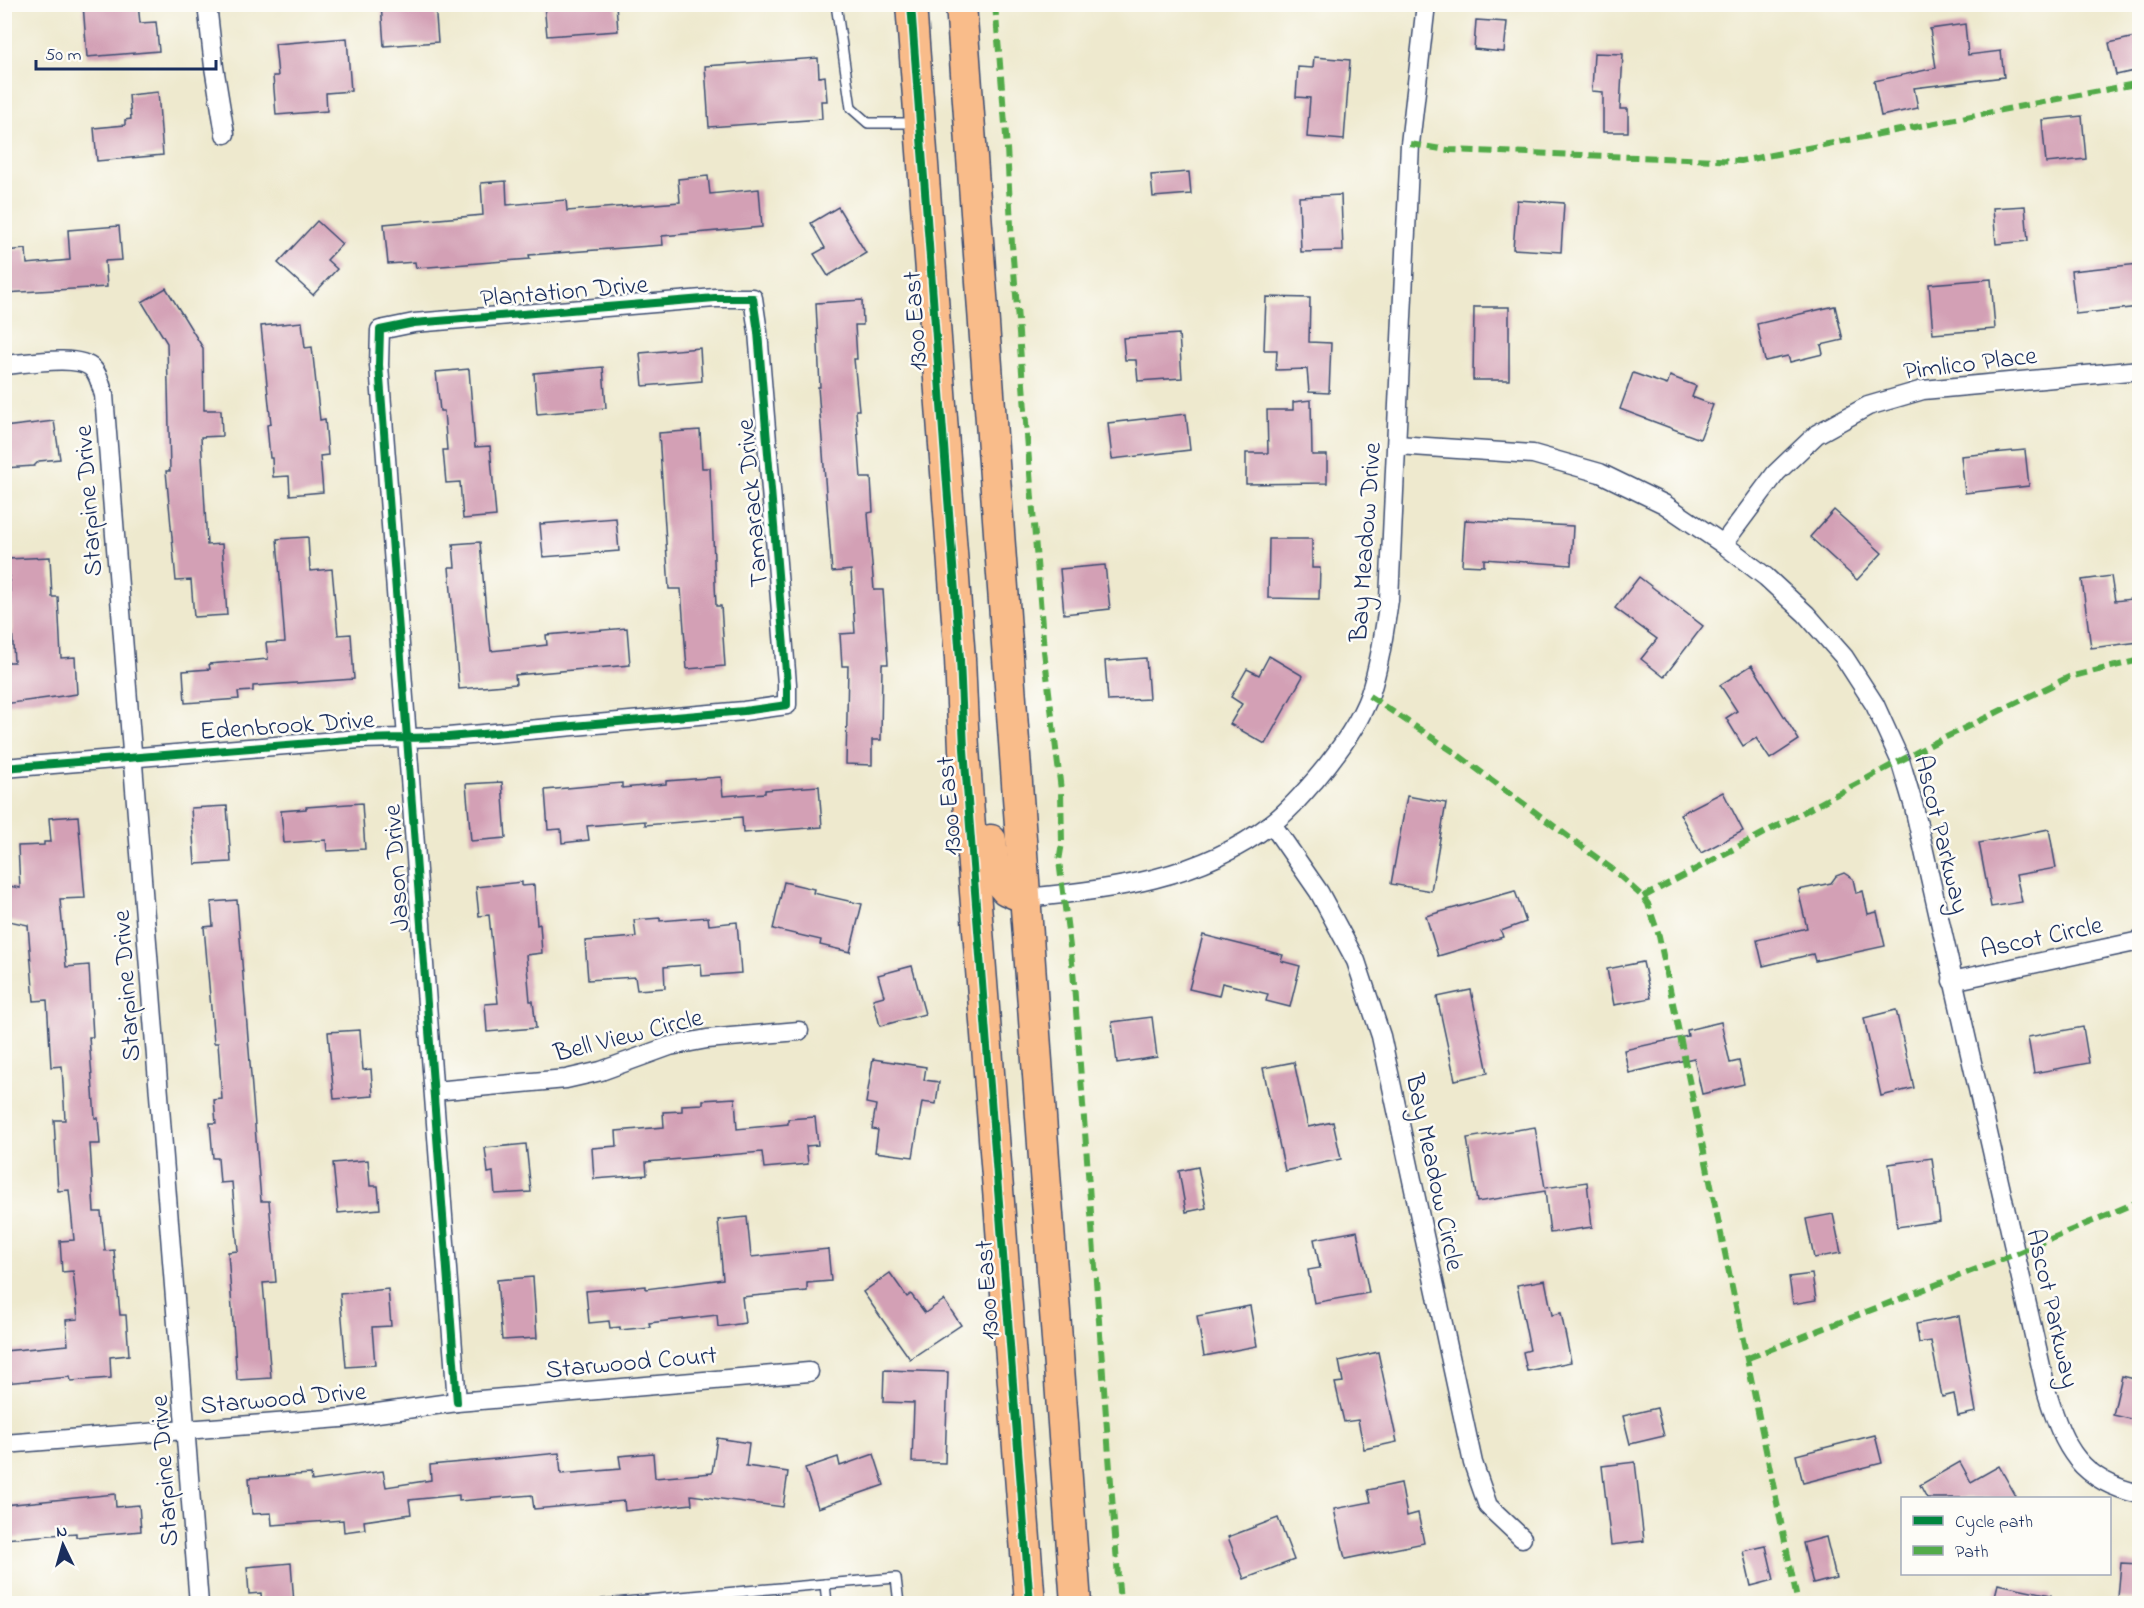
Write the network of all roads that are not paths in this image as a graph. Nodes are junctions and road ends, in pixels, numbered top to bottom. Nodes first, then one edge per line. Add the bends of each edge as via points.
1 (207, 4) edge
2 (836, 4) edge
3 (910, 4) edge
4 (961, 4) edge
5 (1426, 4) edge
6 (921, 123) junction
7 (225, 134) dead end
8 (753, 298) joint
9 (380, 330) joint
10 (4, 365) edge
11 (2139, 370) edge
12 (1397, 445) junction
13 (1723, 544) junction
14 (960, 659) junction
15 (787, 705) joint
16 (407, 738) junction
17 (133, 756) junction
18 (4, 768) edge
19 (1272, 824) junction
20 (1025, 898) junction
21 (2139, 941) edge
22 (1952, 981) junction
23 (799, 1031) dead end
24 (434, 1091) junction
25 (809, 1372) dead end
26 (457, 1402) junction
27 (185, 1431) junction
28 (4, 1444) edge
29 (2139, 1494) edge
30 (1522, 1538) dead end
31 (825, 1584) junction
32 (199, 1604) edge
33 (603, 1604) edge
34 (827, 1604) edge
35 (899, 1604) edge
36 (1030, 1604) edge
37 (1076, 1604) edge

1 - 7 street
2 - 6 lane via 850,108 868,123
3 - 6 main road, 1300 East
4 - 20 main road
5 - 12 street, Bay Meadow Drive via 1410,144
6 - 14 main road, 1300 East
8 - 9 street, Plantation Drive via 425,322
8 - 15 street, Tamarack Drive
9 - 16 street, Jason Drive via 379,365
10 - 17 street, Starpine Drive via 70,361 92,367 99,380 106,411
11 - 13 street, Pimlico Place via 1923,390 1868,406 1817,434 1776,474
12 - 13 street, Ascot Parkway via 1533,454 1600,473 1664,504
12 - 19 street, Bay Meadow Drive via 1389,600 1381,655 1369,696 1352,731 1329,764
13 - 22 street, Ascot Parkway via 1806,614 1844,657 1875,705 1900,760 1914,807
14 - 20 main road via 979,725 995,877 1006,890
14 - 36 main road, 1300 East
15 - 16 street, Edenbrook Drive
16 - 17 street, Edenbrook Drive
16 - 24 street, Jason Drive
17 - 18 street, Edenbrook Drive
17 - 27 street, Starpine Drive
19 - 20 street, Bay Meadow Drive via 1232,850 1143,883
19 - 30 street, Bay Meadow Circle via 1319,892 1356,961 1381,1036 1473,1463 1488,1506
20 - 37 main road
21 - 22 street, Ascot Circle
22 - 29 street, Ascot Parkway via 2058,1427 2075,1457 2100,1481
23 - 24 street, Bell View Circle via 670,1046 566,1079
24 - 26 street, Jason Drive
25 - 26 street, Starwood Court
26 - 27 street, Starwood Drive via 341,1418
27 - 28 street, Starwood Drive
27 - 32 street, Starpine Drive
31 - 33 lane
31 - 34 lane
31 - 35 lane via 896,1578

